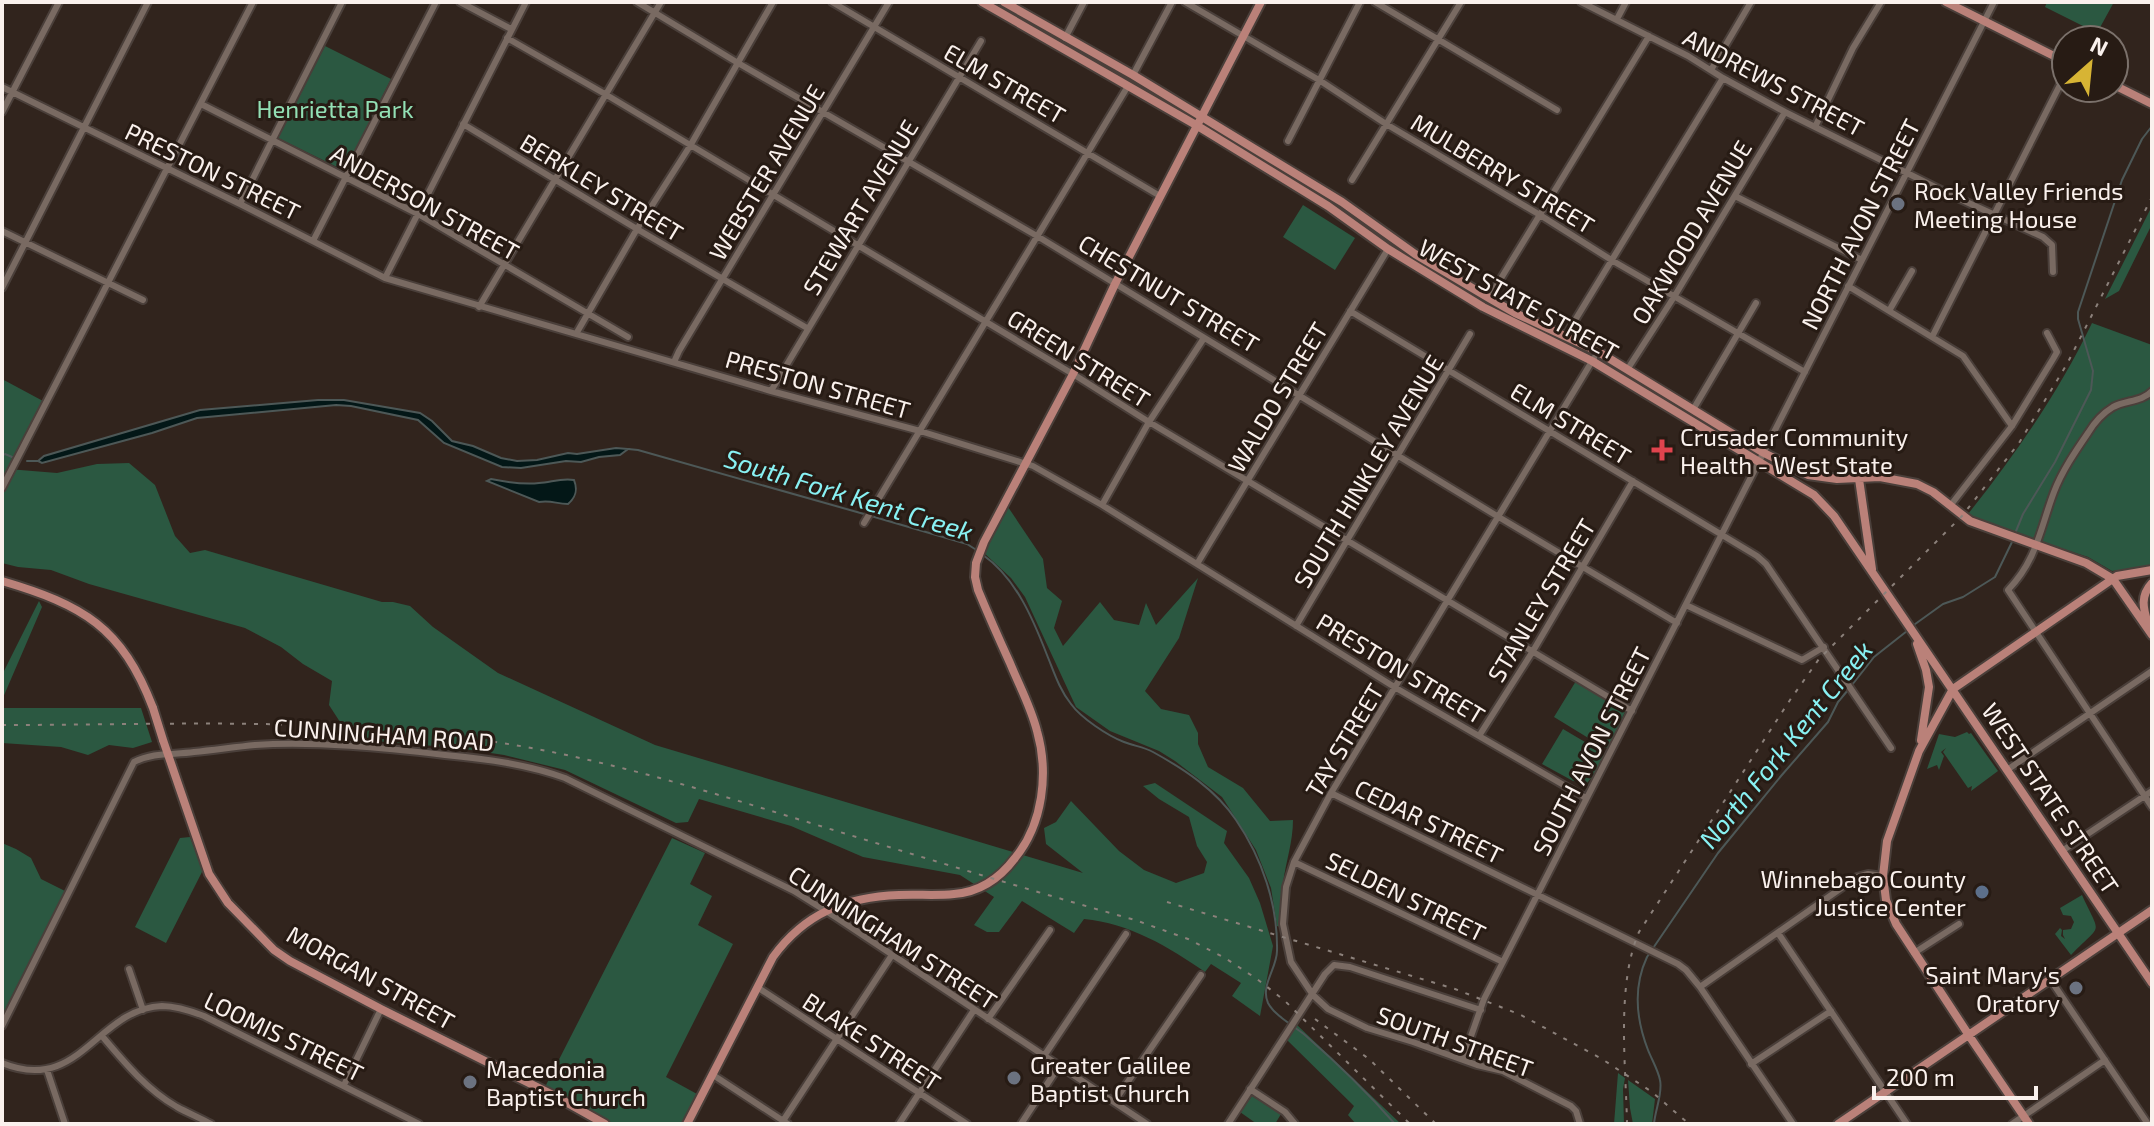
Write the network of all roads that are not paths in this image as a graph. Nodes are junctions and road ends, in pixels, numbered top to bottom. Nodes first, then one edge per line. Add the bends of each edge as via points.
1 (59, 2) edge
2 (148, 2) edge
3 (253, 2) edge
4 (342, 2) edge
5 (436, 2) edge
6 (460, 2) edge
7 (526, 2) edge
8 (637, 2) edge
9 (661, 2) edge
10 (773, 2) edge
11 (832, 2) edge
12 (889, 2) edge
13 (982, 2) edge
14 (1004, 2) edge
15 (1084, 2) edge
16 (1172, 2) edge
17 (1185, 2) edge
18 (1261, 2) edge
19 (1360, 2) edge
20 (1375, 2) edge
21 (1461, 2) edge
22 (1581, 2) edge
23 (1626, 2) edge
24 (1751, 2) edge
25 (1881, 2) edge
26 (1946, 2) edge
27 (1994, 2) edge
28 (655, 12) junction
29 (1617, 19) junction
30 (1985, 21) junction
31 (874, 27) junction
32 (511, 29) junction
33 (1243, 36) junction
34 (1649, 36) junction
35 (507, 38) junction
36 (1065, 38) junction
37 (1438, 39) junction
38 (981, 41) dead end
39 (2050, 54) edge
40 (738, 63) junction
41 (1711, 70) junction
42 (1133, 75) junction
43 (959, 78) junction
44 (1723, 78) junction
45 (1319, 80) junction
46 (1128, 86) junction
47 (2, 87) edge
48 (12, 92) junction
49 (2130, 93) edge
50 (605, 94) junction
51 (201, 104) junction
52 (2050, 104) edge
53 (2152, 104) edge
54 (1557, 110) dead end
55 (823, 111) junction
56 (2, 112) edge
57 (1785, 112) junction
58 (1201, 116) junction
59 (463, 124) junction
60 (1386, 124) junction
61 (1196, 125) junction
62 (84, 127) junction
63 (1815, 127) junction
64 (272, 141) junction
65 (1288, 141) dead end
66 (690, 146) junction
67 (1088, 153) junction
68 (909, 161) junction
69 (167, 169) junction
70 (1907, 172) junction
71 (345, 177) junction
72 (553, 179) junction
73 (1352, 180) dead end
74 (774, 196) junction
75 (1160, 196) junction
76 (1735, 196) junction
77 (240, 204) junction
78 (418, 214) junction
79 (1540, 215) junction
80 (1994, 215) junction
81 (637, 229) junction
82 (2, 231) edge
83 (1037, 236) junction
84 (313, 241) junction
85 (25, 242) junction
86 (859, 247) junction
87 (1388, 249) junction
88 (1862, 260) junction
89 (1613, 261) junction
90 (503, 264) junction
91 (1912, 271) dead end
92 (2053, 272) dead end
93 (385, 278) junction
94 (722, 279) junction
95 (108, 283) junction
96 (1115, 284) junction
97 (1848, 286) junction
98 (2, 288) edge
99 (1674, 297) junction
100 (1489, 298) junction
101 (143, 300) dead end
102 (1756, 303) dead end
103 (479, 307) junction
104 (1350, 311) junction
105 (1889, 311) junction
106 (587, 313) junction
107 (986, 322) junction
108 (807, 328) junction
109 (2047, 333) dead end
110 (576, 334) junction
111 (1470, 334) dead end
112 (1738, 334) junction
113 (1566, 335) junction
114 (628, 337) dead end
115 (1932, 337) junction
116 (1204, 338) junction
117 (1597, 351) junction
118 (1592, 361) junction
119 (674, 362) junction
120 (1449, 370) junction
121 (1627, 370) junction
122 (1805, 372) junction
123 (1073, 374) junction
124 (771, 391) junction
125 (2152, 391) edge
126 (1299, 396) junction
127 (1694, 408) junction
128 (1149, 422) junction
129 (2012, 426) junction
130 (920, 431) junction
131 (1549, 431) junction
132 (1764, 453) junction
133 (1398, 455) junction
134 (1760, 462) junction
135 (1023, 464) junction
136 (1859, 479) junction
137 (1248, 480) junction
138 (1633, 481) junction
139 (2, 488) edge
140 (1102, 505) junction
141 (1950, 506) junction
142 (1497, 516) junction
143 (864, 523) dead end
144 (1722, 535) junction
145 (1348, 540) junction
146 (2037, 545) junction
147 (1197, 564) junction
148 (1583, 565) junction
149 (1873, 573) junction
150 (2152, 573) edge
151 (2113, 579) junction
152 (2, 581) edge
153 (2152, 583) edge
154 (1447, 601) junction
155 (1686, 605) junction
156 (1677, 623) junction
157 (1296, 626) junction
158 (1912, 633) junction
159 (2036, 633) junction
160 (2151, 634) edge
161 (1824, 647) junction
162 (1533, 651) junction
163 (2152, 671) edge
164 (1396, 688) junction
165 (1953, 689) junction
166 (1632, 711) junction
167 (2090, 714) junction
168 (1479, 736) junction
169 (1891, 748) dead end
170 (1919, 751) junction
171 (167, 754) junction
172 (2007, 770) junction
173 (565, 778) joint
174 (2152, 791) edge
175 (1331, 793) junction
176 (2145, 796) junction
177 (1586, 798) junction
178 (2152, 807) edge
179 (2062, 851) junction
180 (1294, 862) junction
181 (1883, 876) junction
182 (1538, 895) junction
183 (2152, 910) edge
184 (826, 911) junction
185 (1959, 924) dead end
186 (1050, 930) dead end
187 (1778, 933) junction
188 (2117, 933) junction
189 (1126, 934) dead end
190 (1914, 953) junction
191 (892, 955) junction
192 (1503, 962) junction
193 (129, 969) dead end
194 (1201, 975) dead end
195 (2050, 979) junction
196 (2152, 983) edge
197 (757, 987) junction
198 (1700, 987) junction
199 (1313, 995) junction
200 (381, 1009) junction
201 (143, 1010) junction
202 (974, 1010) junction
203 (1481, 1010) junction
204 (1831, 1011) junction
205 (988, 1019) junction
206 (2, 1026) edge
207 (1968, 1034) junction
208 (102, 1036) junction
209 (838, 1040) junction
210 (1044, 1056) junction
211 (1463, 1059) junction
212 (2105, 1060) junction
213 (2, 1063) edge
214 (1751, 1064) junction
215 (1059, 1066) junction
216 (47, 1070) junction
217 (713, 1075) junction
218 (344, 1085) junction
219 (1250, 1089) junction
220 (1886, 1092) junction
221 (920, 1093) junction
222 (1114, 1102) junction
223 (2027, 1120) edge
224 (784, 1123) edge
225 (1142, 1123) edge
226 (65, 1124) edge
227 (211, 1124) edge
228 (419, 1124) edge
229 (605, 1124) edge
230 (687, 1124) edge
231 (899, 1124) edge
232 (967, 1124) edge
233 (1021, 1124) edge
234 (1228, 1124) edge
235 (1295, 1124) edge
236 (1580, 1124) edge
237 (1793, 1124) edge
238 (1838, 1124) edge
239 (1907, 1124) edge
240 (2012, 1124) edge
241 (2148, 1124) edge

1 - 48 street
2 - 62 street
3 - 51 street
4 - 64 street
5 - 71 street
6 - 32 street
7 - 32 street
8 - 28 street, CHESTNUT STREET
9 - 28 street
10 - 40 street
11 - 31 street, ELM STREET
12 - 31 street, WEBSTER AVENUE
13 - 46 main road, WEST STATE STREET
14 - 36 main road, WEST STATE STREET
15 - 36 street
16 - 42 street
17 - 33 street, MULBERRY STREET
18 - 33 main road
19 - 45 street
20 - 37 street
21 - 37 street
22 - 29 street, ANDREWS STREET
23 - 29 street
24 - 41 street
25 - 63 street
26 - 30 main road
27 - 30 street, NORTH AVON STREET
28 - 40 street, CHESTNUT STREET
28 - 50 street
29 - 34 street, ANDREWS STREET
30 - 39 main road
30 - 70 street, NORTH AVON STREET
31 - 43 street, ELM STREET
31 - 55 street, WEBSTER AVENUE
32 - 35 street
33 - 45 street, MULBERRY STREET
33 - 58 main road
34 - 41 street, ANDREWS STREET
34 - 79 street
35 - 50 street, GREEN STREET
35 - 59 street
36 - 42 main road, WEST STATE STREET
37 - 54 street
37 - 60 street
38 - 43 street, STEWART AVENUE
40 - 55 street, CHESTNUT STREET
40 - 66 street
41 - 44 street, ANDREWS STREET
42 - 58 main road, WEST STATE STREET
43 - 67 street, ELM STREET
43 - 68 street, STEWART AVENUE
44 - 57 street, ANDREWS STREET
44 - 89 street
45 - 60 street, MULBERRY STREET
45 - 65 street
46 - 61 main road, WEST STATE STREET
46 - 67 street
47 - 48 street, PRESTON STREET
48 - 56 street
48 - 62 street, PRESTON STREET
49 - 53 main road
50 - 66 street, GREEN STREET
50 - 72 street
51 - 64 street, ANDERSON STREET
51 - 69 street
52 - 80 street
55 - 68 street, CHESTNUT STREET
55 - 74 street, WEBSTER AVENUE
57 - 63 street, ANDREWS STREET
57 - 76 street, OAKWOOD AVENUE
58 - 61 main road
58 - 100 main road, WEST STATE STREET
59 - 72 street, BERKLEY STREET
59 - 78 street
60 - 73 street
60 - 79 street, MULBERRY STREET
61 - 75 main road
61 - 87 main road, WEST STATE STREET
62 - 69 street, PRESTON STREET
62 - 85 street
63 - 70 street, ANDREWS STREET
64 - 71 street, ANDERSON STREET
64 - 77 street
66 - 74 street, GREEN STREET
66 - 81 street
67 - 75 street, ELM STREET
67 - 83 street
68 - 83 street, CHESTNUT STREET
68 - 86 street, STEWART AVENUE
69 - 77 street, PRESTON STREET
69 - 95 street
70 - 80 street, ANDREWS STREET
70 - 88 street, NORTH AVON STREET
71 - 78 street, ANDERSON STREET
71 - 84 street
72 - 81 street, BERKLEY STREET
72 - 90 street
74 - 86 street, GREEN STREET
74 - 94 street, WEBSTER AVENUE
75 - 96 main road
76 - 88 street
76 - 99 street, OAKWOOD AVENUE
77 - 84 street, PRESTON STREET
78 - 90 street, ANDERSON STREET
78 - 93 street
79 - 89 street, MULBERRY STREET
79 - 100 street
80 - 92 street, ANDREWS STREET via 2049,241
80 - 115 street
81 - 94 street, BERKLEY STREET
81 - 106 street
82 - 85 street
83 - 96 street, CHESTNUT STREET
83 - 107 street
84 - 93 street, PRESTON STREET
85 - 95 street
85 - 98 street
86 - 107 street, GREEN STREET
86 - 108 street, STEWART AVENUE
87 - 104 street, WALDO STREET
87 - 118 main road, WEST STATE STREET via 1483,307
88 - 97 street, NORTH AVON STREET
89 - 99 street, MULBERRY STREET
89 - 113 street
90 - 103 street
90 - 106 street, ANDERSON STREET
91 - 105 street
93 - 103 street, PRESTON STREET
94 - 108 street, BERKLEY STREET
94 - 119 street, WEBSTER AVENUE
95 - 101 street
95 - 139 street
96 - 116 street, CHESTNUT STREET
96 - 123 main road
97 - 105 street
97 - 122 street, NORTH AVON STREET
99 - 112 street, MULBERRY STREET
99 - 121 street, OAKWOOD AVENUE
100 - 113 main road, WEST STATE STREET
102 - 112 street
103 - 110 street, PRESTON STREET
104 - 120 street, ELM STREET
104 - 126 street, WALDO STREET
105 - 115 street
106 - 110 street
106 - 114 street, ANDERSON STREET
107 - 123 street, GREEN STREET
107 - 130 street
108 - 124 street, STEWART AVENUE
109 - 129 street via 2057,352
110 - 119 street, PRESTON STREET
111 - 120 street, SOUTH HINKLEY AVENUE
112 - 122 street, MULBERRY STREET
112 - 127 street
113 - 117 main road, WEST STATE STREET
115 - 129 street via 1963,356
116 - 126 street, CHESTNUT STREET
116 - 128 street
117 - 118 street, TAY STREET
117 - 121 main road, WEST STATE STREET
118 - 131 street, TAY STREET
118 - 134 main road, WEST STATE STREET
119 - 124 street, PRESTON STREET
120 - 131 street, ELM STREET
120 - 133 street, SOUTH HINKLEY AVENUE
121 - 127 main road, WEST STATE STREET
122 - 132 street, NORTH AVON STREET
123 - 128 street, GREEN STREET
123 - 135 main road
124 - 130 street, PRESTON STREET
125 - 146 street via 2114,406 2096,422 2061,475
126 - 133 street, CHESTNUT STREET
126 - 137 street, WALDO STREET
127 - 132 main road, WEST STATE STREET
128 - 137 street, GREEN STREET
128 - 140 street
129 - 141 street
130 - 135 street, PRESTON STREET
130 - 143 street
131 - 138 street, ELM STREET
131 - 142 street, TAY STREET
132 - 134 street, NORTH AVON STREET
132 - 136 main road, WEST STATE STREET via 1808,475
133 - 142 street, CHESTNUT STREET
133 - 145 street, SOUTH HINKLEY AVENUE
134 - 144 street, SOUTH AVON STREET
134 - 149 main road, WEST STATE STREET via 1824,503
135 - 140 street, PRESTON STREET
135 - 184 main road via 984,542 975,577 1041,746 1042,787 1030,835 996,878 970,892 878,896
136 - 141 main road, WEST STATE STREET via 1917,484
136 - 149 main road
137 - 145 street, GREEN STREET
137 - 147 street, WALDO STREET
138 - 144 street, ELM STREET
138 - 148 street, STANLEY STREET
140 - 147 street, PRESTON STREET
141 - 146 main road, WEST STATE STREET via 1970,521
142 - 148 street, CHESTNUT STREET
142 - 154 street, TAY STREET
144 - 155 street, SOUTH AVON STREET
144 - 161 street, ELM STREET via 1766,564
145 - 154 street, GREEN STREET
145 - 157 street, SOUTH HINKLEY AVENUE
146 - 151 main road, WEST STATE STREET
146 - 159 street via 2008,590
147 - 157 street, PRESTON STREET
148 - 156 street, CHESTNUT STREET
148 - 162 street, STANLEY STREET
149 - 158 main road, WEST STATE STREET
150 - 151 main road
151 - 159 main road
151 - 160 main road
152 - 171 main road, bridge via 81,611 117,642 141,679
153 - 160 main road via 2143,598
154 - 162 street, GREEN STREET
154 - 164 street, TAY STREET
155 - 156 street, SOUTH AVON STREET
155 - 161 street via 1802,660
156 - 166 street, SOUTH AVON STREET
157 - 164 street, PRESTON STREET
158 - 165 main road, WEST STATE STREET
158 - 170 main road via 1929,687
159 - 165 main road
159 - 167 street
161 - 169 street, ELM STREET
162 - 166 street, GREEN STREET
162 - 168 street, STANLEY STREET
163 - 167 street
164 - 168 street, PRESTON STREET
164 - 175 street, TAY STREET
165 - 170 main road
165 - 172 main road, WEST STATE STREET
166 - 177 street, SOUTH AVON STREET
167 - 172 street
167 - 176 street
168 - 177 street, PRESTON STREET
170 - 181 main road via 1887,841
171 - 173 street, CUNNINGHAM ROAD via 257,745 338,746 474,758
171 - 200 main road, MORGAN STREET via 206,867 228,903 274,950
171 - 206 street, CUNNINGHAM ROAD via 147,756 129,770
172 - 179 main road, WEST STATE STREET
173 - 184 street, CUNNINGHAM STREET
174 - 176 street
175 - 180 street, TAY STREET
175 - 182 street, CEDAR STREET
176 - 178 street
176 - 179 street
177 - 182 street, SOUTH AVON STREET
179 - 188 main road, WEST STATE STREET
180 - 192 street, SELDEN STREET
180 - 199 street, TAY STREET via 1283,924 1291,962
181 - 187 street via 1857,877
181 - 190 main road via 1886,900
182 - 192 street, SOUTH AVON STREET
182 - 198 street, CEDAR STREET via 1662,956 1686,970
183 - 188 main road
184 - 191 street, CUNNINGHAM STREET
184 - 197 main road via 783,943
185 - 190 street
186 - 205 street
187 - 198 street
187 - 204 street
188 - 195 main road
188 - 196 main road, WEST STATE STREET
189 - 210 street
190 - 207 main road
191 - 202 street, CUNNINGHAM STREET
191 - 209 street
192 - 203 street, SOUTH AVON STREET
193 - 201 street
194 - 222 street
195 - 207 main road
195 - 212 street
197 - 209 street, BLAKE STREET
197 - 217 main road
198 - 214 street, CEDAR STREET
199 - 203 street via 1334,965
199 - 211 street, SOUTH STREET via 1328,1009 1367,1028
199 - 219 street
200 - 218 street
200 - 229 main road, MORGAN STREET
201 - 208 street, LOOMIS STREET
201 - 218 street, LOOMIS STREET via 162,1006 195,1012
202 - 205 street, CUNNINGHAM STREET
202 - 221 street
203 - 211 street, SOUTH AVON STREET
204 - 214 street
204 - 220 street
205 - 210 street, CUNNINGHAM STREET
207 - 220 main road
207 - 223 main road
208 - 216 street, LOOMIS STREET via 69,1062
208 - 227 street via 156,1092
209 - 221 street, BLAKE STREET
209 - 224 street
210 - 215 street, CUNNINGHAM STREET
211 - 236 street, SOUTH STREET via 1503,1071 1571,1106
212 - 223 street
212 - 241 street
213 - 216 street
214 - 237 street, CEDAR STREET
215 - 222 street, CUNNINGHAM STREET
215 - 233 street
216 - 226 street
217 - 224 street
217 - 230 main road
218 - 228 street, LOOMIS STREET
219 - 234 street
219 - 235 street
220 - 238 main road
220 - 239 street
221 - 231 street
221 - 232 street, BLAKE STREET
222 - 225 street, CUNNINGHAM STREET
223 - 240 street

